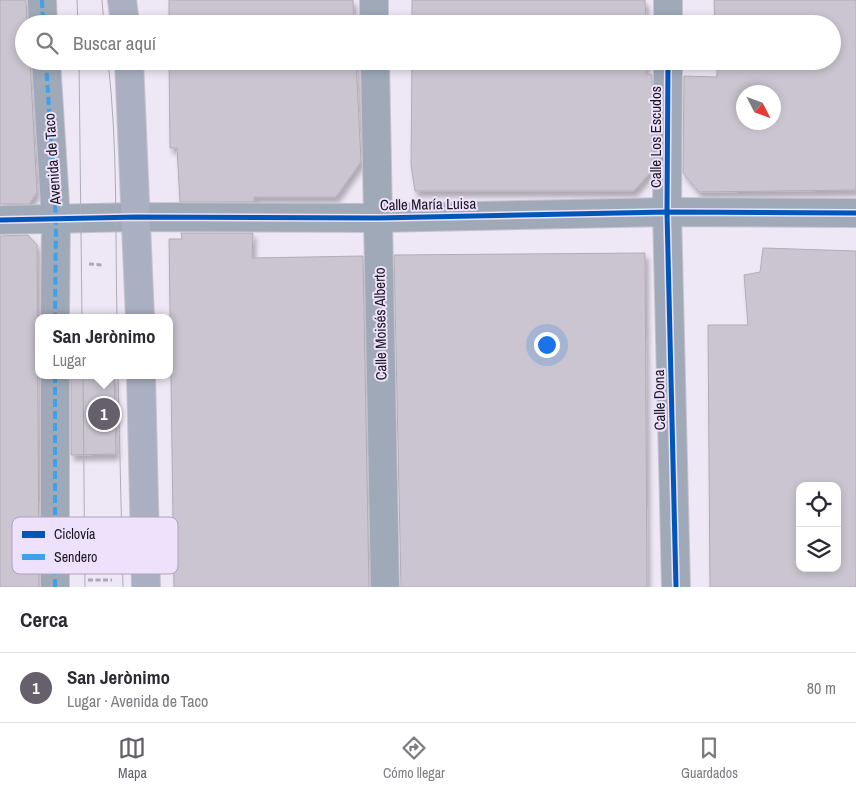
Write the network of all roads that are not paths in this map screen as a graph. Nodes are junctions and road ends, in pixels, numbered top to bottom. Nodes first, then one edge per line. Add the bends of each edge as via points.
1 (42, 0) edge
2 (122, 0) edge
3 (374, 0) edge
4 (668, 0) edge
5 (43, 15) edge
6 (124, 15) edge
7 (374, 15) edge
8 (668, 15) edge
9 (47, 70) edge
10 (129, 70) edge
11 (375, 70) edge
12 (668, 70) edge
13 (667, 212) junction
14 (856, 212) edge
15 (137, 217) junction
16 (378, 218) junction
17 (0, 220) edge
18 (56, 220) junction
19 (55, 314) edge
20 (140, 314) edge
21 (55, 379) edge
22 (141, 379) edge
23 (55, 517) edge
24 (144, 517) edge
25 (55, 574) edge
26 (146, 574) edge
27 (55, 587) edge
28 (146, 587) edge
29 (385, 587) edge
30 (676, 587) edge

1 - 5 street
2 - 6 main road
3 - 7 street
4 - 8 street
9 - 18 street, Avenida de Taco
10 - 15 main road
11 - 16 street, Calle Moisés Alberto
12 - 13 street, Calle Los Escudos
13 - 14 street, Calle María Luisa
13 - 16 street, Calle María Luisa
13 - 30 street, Calle Dona
15 - 16 street, Calle María Luisa
15 - 18 street, Calle María Luisa
15 - 20 main road
16 - 29 street, Calle Moisés Alberto
17 - 18 street, Calle María Luisa
18 - 19 street, Avenida de Taco
21 - 23 street
22 - 24 main road
25 - 27 street
26 - 28 main road

